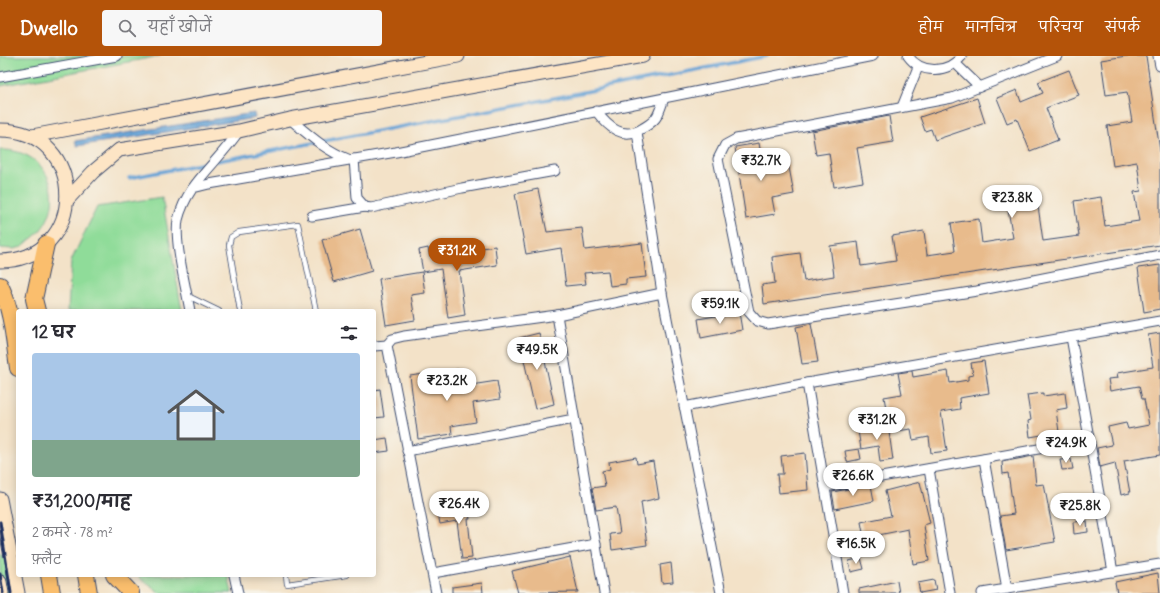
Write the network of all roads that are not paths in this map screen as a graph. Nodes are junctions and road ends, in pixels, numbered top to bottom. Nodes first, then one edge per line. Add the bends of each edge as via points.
1 (117, 56) edge
2 (458, 56) edge
3 (643, 56) edge
4 (873, 56) edge
5 (908, 56) edge
6 (962, 56) edge
7 (1057, 56) edge
8 (1158, 56) edge
9 (956, 64) junction
10 (1160, 66) edge
11 (918, 67) junction
12 (0, 77) edge
13 (980, 87) junction
14 (664, 98) junction
15 (902, 107) junction
16 (596, 111) junction
17 (290, 120) junction
18 (0, 130) edge
19 (239, 131) junction
20 (637, 132) junction
21 (32, 136) junction
22 (352, 159) junction
23 (555, 171) dead end
24 (193, 188) junction
25 (68, 199) junction
26 (365, 207) junction
27 (312, 216) dead end
28 (46, 244) junction
29 (1160, 255) edge
30 (0, 261) edge
31 (0, 285) edge
32 (662, 293) junction
33 (188, 296) junction
34 (36, 309) edge
35 (190, 309) edge
36 (215, 309) edge
37 (240, 309) edge
38 (316, 309) edge
39 (557, 316) junction
40 (1160, 321) edge
41 (1071, 337) junction
42 (387, 345) junction
43 (376, 346) edge
44 (16, 354) edge
45 (807, 383) junction
46 (684, 407) junction
47 (574, 419) junction
48 (1089, 440) junction
49 (407, 451) junction
50 (984, 459) junction
51 (929, 469) junction
52 (825, 487) junction
53 (0, 499) edge
54 (2, 523) edge
55 (596, 544) junction
56 (5, 545) edge
57 (1160, 564) edge
58 (1113, 572) junction
59 (433, 573) junction
60 (49, 577) edge
61 (86, 577) edge
62 (116, 577) edge
63 (234, 577) edge
64 (286, 577) edge
65 (334, 577) edge
66 (0, 582) edge
67 (1007, 589) junction
68 (2, 593) edge
69 (18, 593) edge
70 (52, 593) edge
71 (89, 593) edge
72 (131, 593) edge
73 (238, 593) edge
74 (436, 593) edge
75 (604, 593) edge
76 (721, 593) edge
77 (843, 593) edge
78 (950, 593) edge
79 (982, 593) edge

1 - 12 street
2 - 21 main road
3 - 17 main road
4 - 14 street
5 - 11 street
6 - 9 street
7 - 13 street
8 - 10 street
9 - 11 street via 932,70
9 - 13 street
11 - 15 street
13 - 15 street via 952,98
14 - 16 street
14 - 20 street via 657,116
15 - 29 street via 736,139 725,145 718,159 749,312 757,320 768,324 977,291
16 - 20 street via 614,130 622,133
16 - 22 street
17 - 19 main road
17 - 22 street via 333,153
18 - 21 main road via 12,130
19 - 24 street
19 - 25 main road via 118,150
20 - 32 street
21 - 25 main road via 48,147 59,162 66,180
22 - 24 street
22 - 26 street via 357,198
23 - 26 street via 371,208
24 - 33 street via 182,206 178,221 178,239
25 - 28 main road via 65,216
26 - 27 street
28 - 30 main road via 30,255 12,261
28 - 34 highway via 34,300
31 - 44 highway via 11,320
32 - 39 street
32 - 46 street
33 - 35 street
33 - 36 lane
37 - 38 lane via 229,245 231,236 239,232 298,224
39 - 42 street via 404,336 392,339
39 - 47 street
40 - 41 street
41 - 45 street
41 - 48 street
42 - 43 street
42 - 49 street
45 - 46 street
45 - 52 street
46 - 76 street
47 - 49 street
47 - 55 street
48 - 50 street
48 - 58 street
49 - 59 street
50 - 51 street
50 - 67 street
51 - 52 street
51 - 78 street
52 - 77 street
53 - 54 main road
54 - 56 main road
55 - 59 street
55 - 75 street
56 - 69 main road
57 - 58 street
58 - 67 street
59 - 74 street
60 - 70 highway
61 - 71 highway
62 - 72 highway
63 - 73 street
64 - 65 lane via 287,584
66 - 68 main road
67 - 79 street

